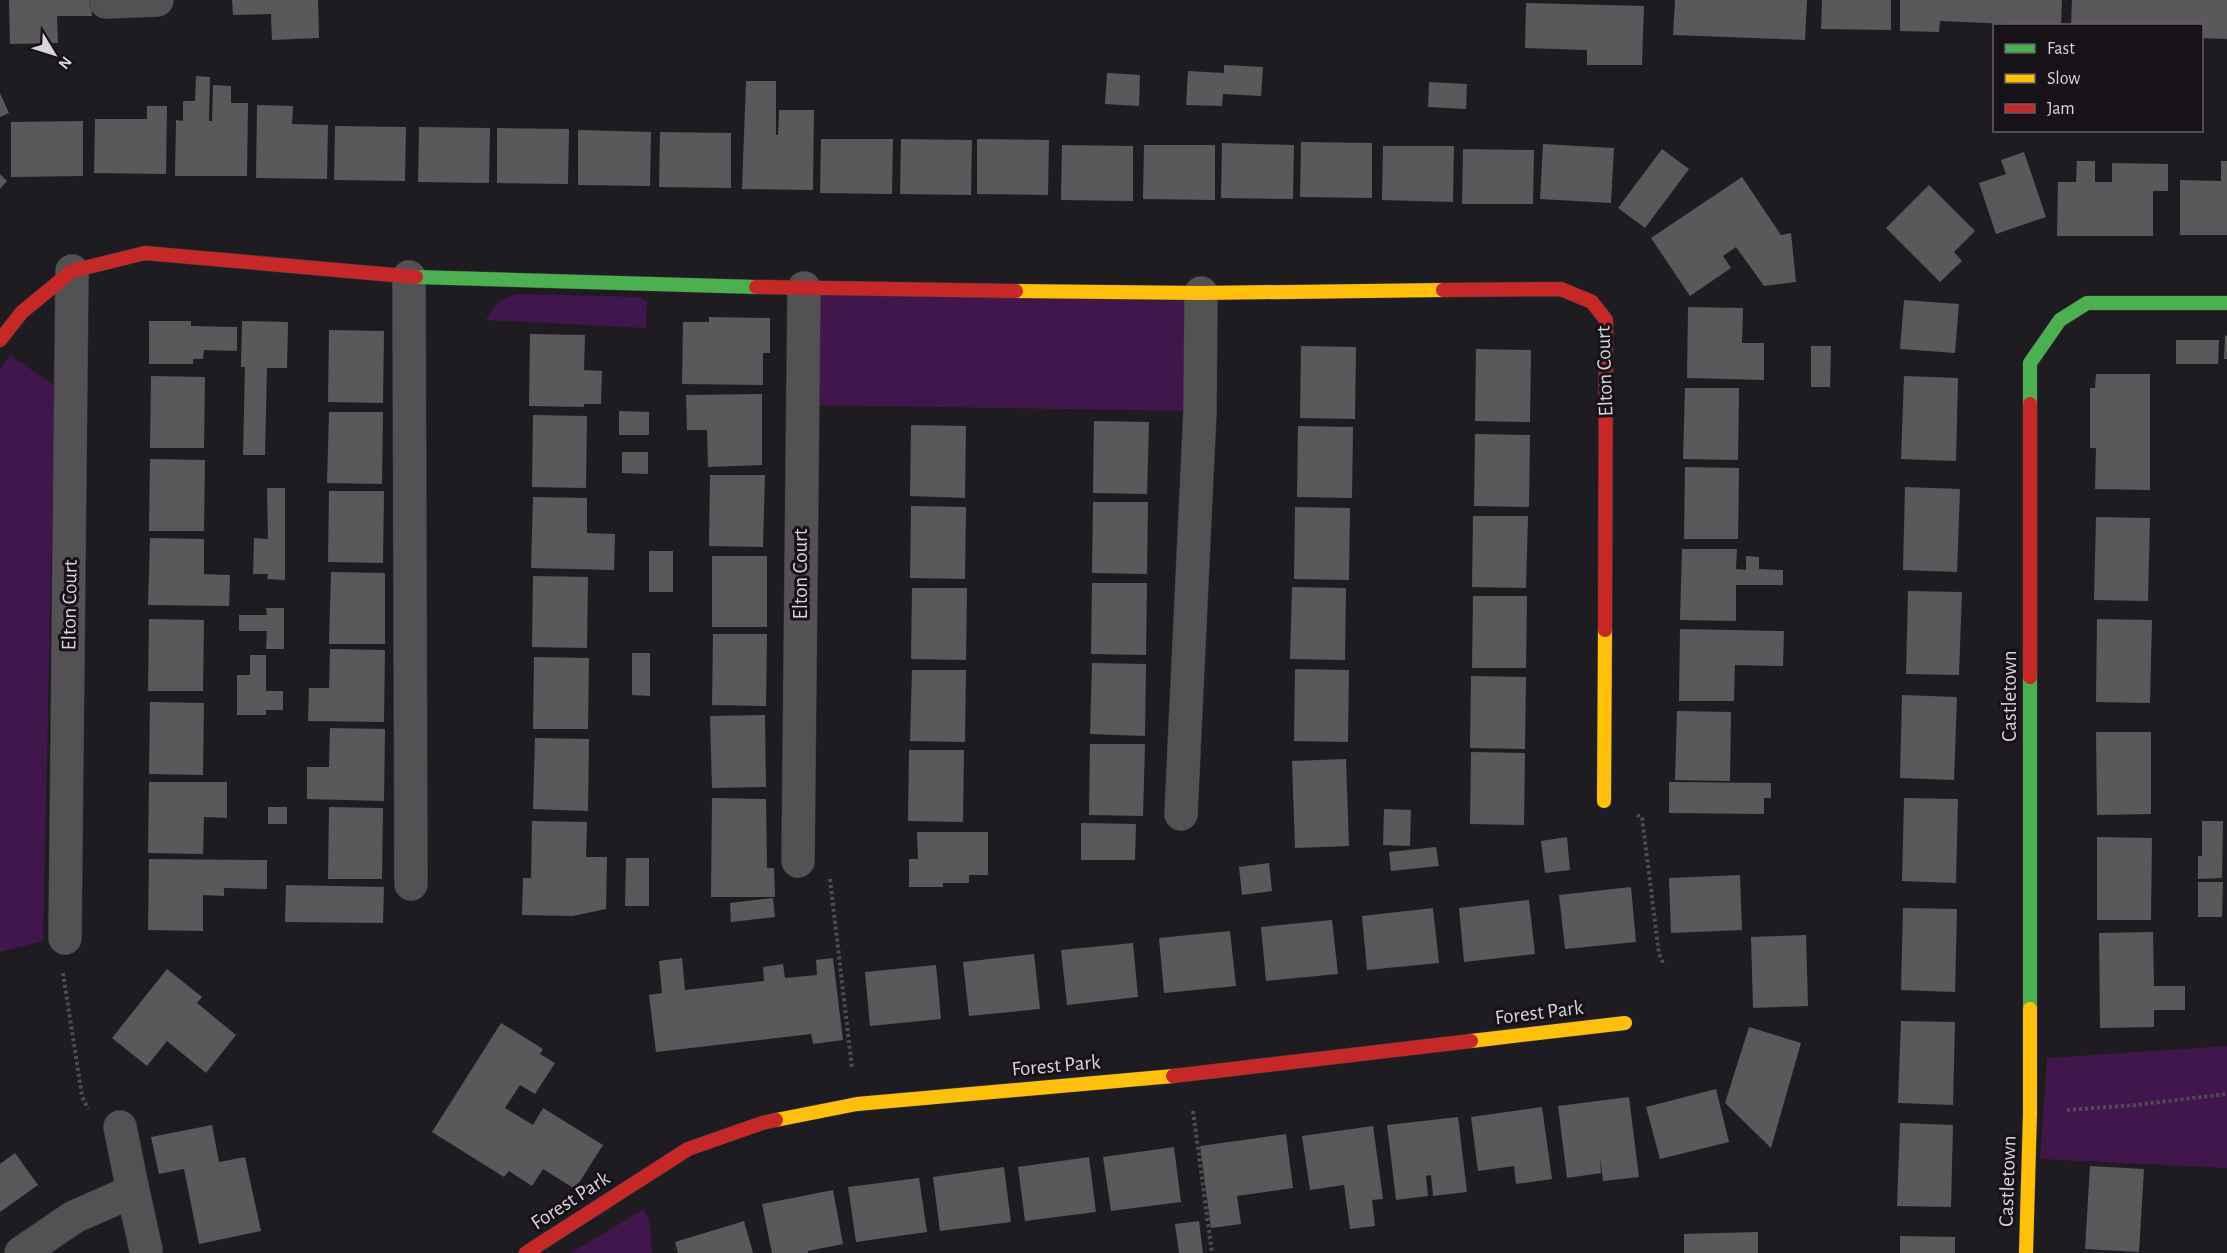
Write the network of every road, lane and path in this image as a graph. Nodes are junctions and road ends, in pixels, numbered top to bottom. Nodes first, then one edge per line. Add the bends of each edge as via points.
1 (157, 0) edge
2 (106, 2) dead end
3 (72, 271) junction
4 (409, 277) junction
5 (804, 288) junction
6 (1201, 293) junction
7 (2227, 303) edge
8 (0, 340) edge
9 (1604, 801) joint
10 (1181, 814) dead end
11 (798, 861) joint
12 (411, 884) dead end
13 (65, 938) joint
14 (1664, 965) dead end
15 (1625, 1023) dead end
16 (1190, 1074) junction
17 (2227, 1094) edge
18 (857, 1104) junction
19 (2030, 1113) junction
20 (121, 1132) joint
21 (133, 1191) junction
22 (146, 1251) dead end
23 (21, 1253) edge
24 (526, 1253) edge
25 (1212, 1253) edge
26 (2026, 1253) edge

1 - 2 street
3 - 4 street, Elton Court via 145,253
3 - 8 street, Elton Court via 22,312
3 - 13 street, Elton Court
4 - 5 street, Elton Court
4 - 12 street
5 - 6 street, Elton Court
5 - 11 street, Elton Court
6 - 9 street, Elton Court via 1561,289 1592,302 1606,320
6 - 10 street via 1200,411
7 - 19 street, Castletown via 2087,303 2060,320 2030,363
9 - 14 path via 1642,817 1659,954
11 - 18 path via 828,862
13 - 20 path via 61,964 82,1096 96,1124
15 - 16 street, Forest Park
16 - 18 street, Forest Park
16 - 25 path
17 - 19 path
18 - 24 street, Forest Park via 762,1123 688,1149
19 - 26 street, Castletown
20 - 21 street
21 - 22 street
21 - 23 street via 74,1217

